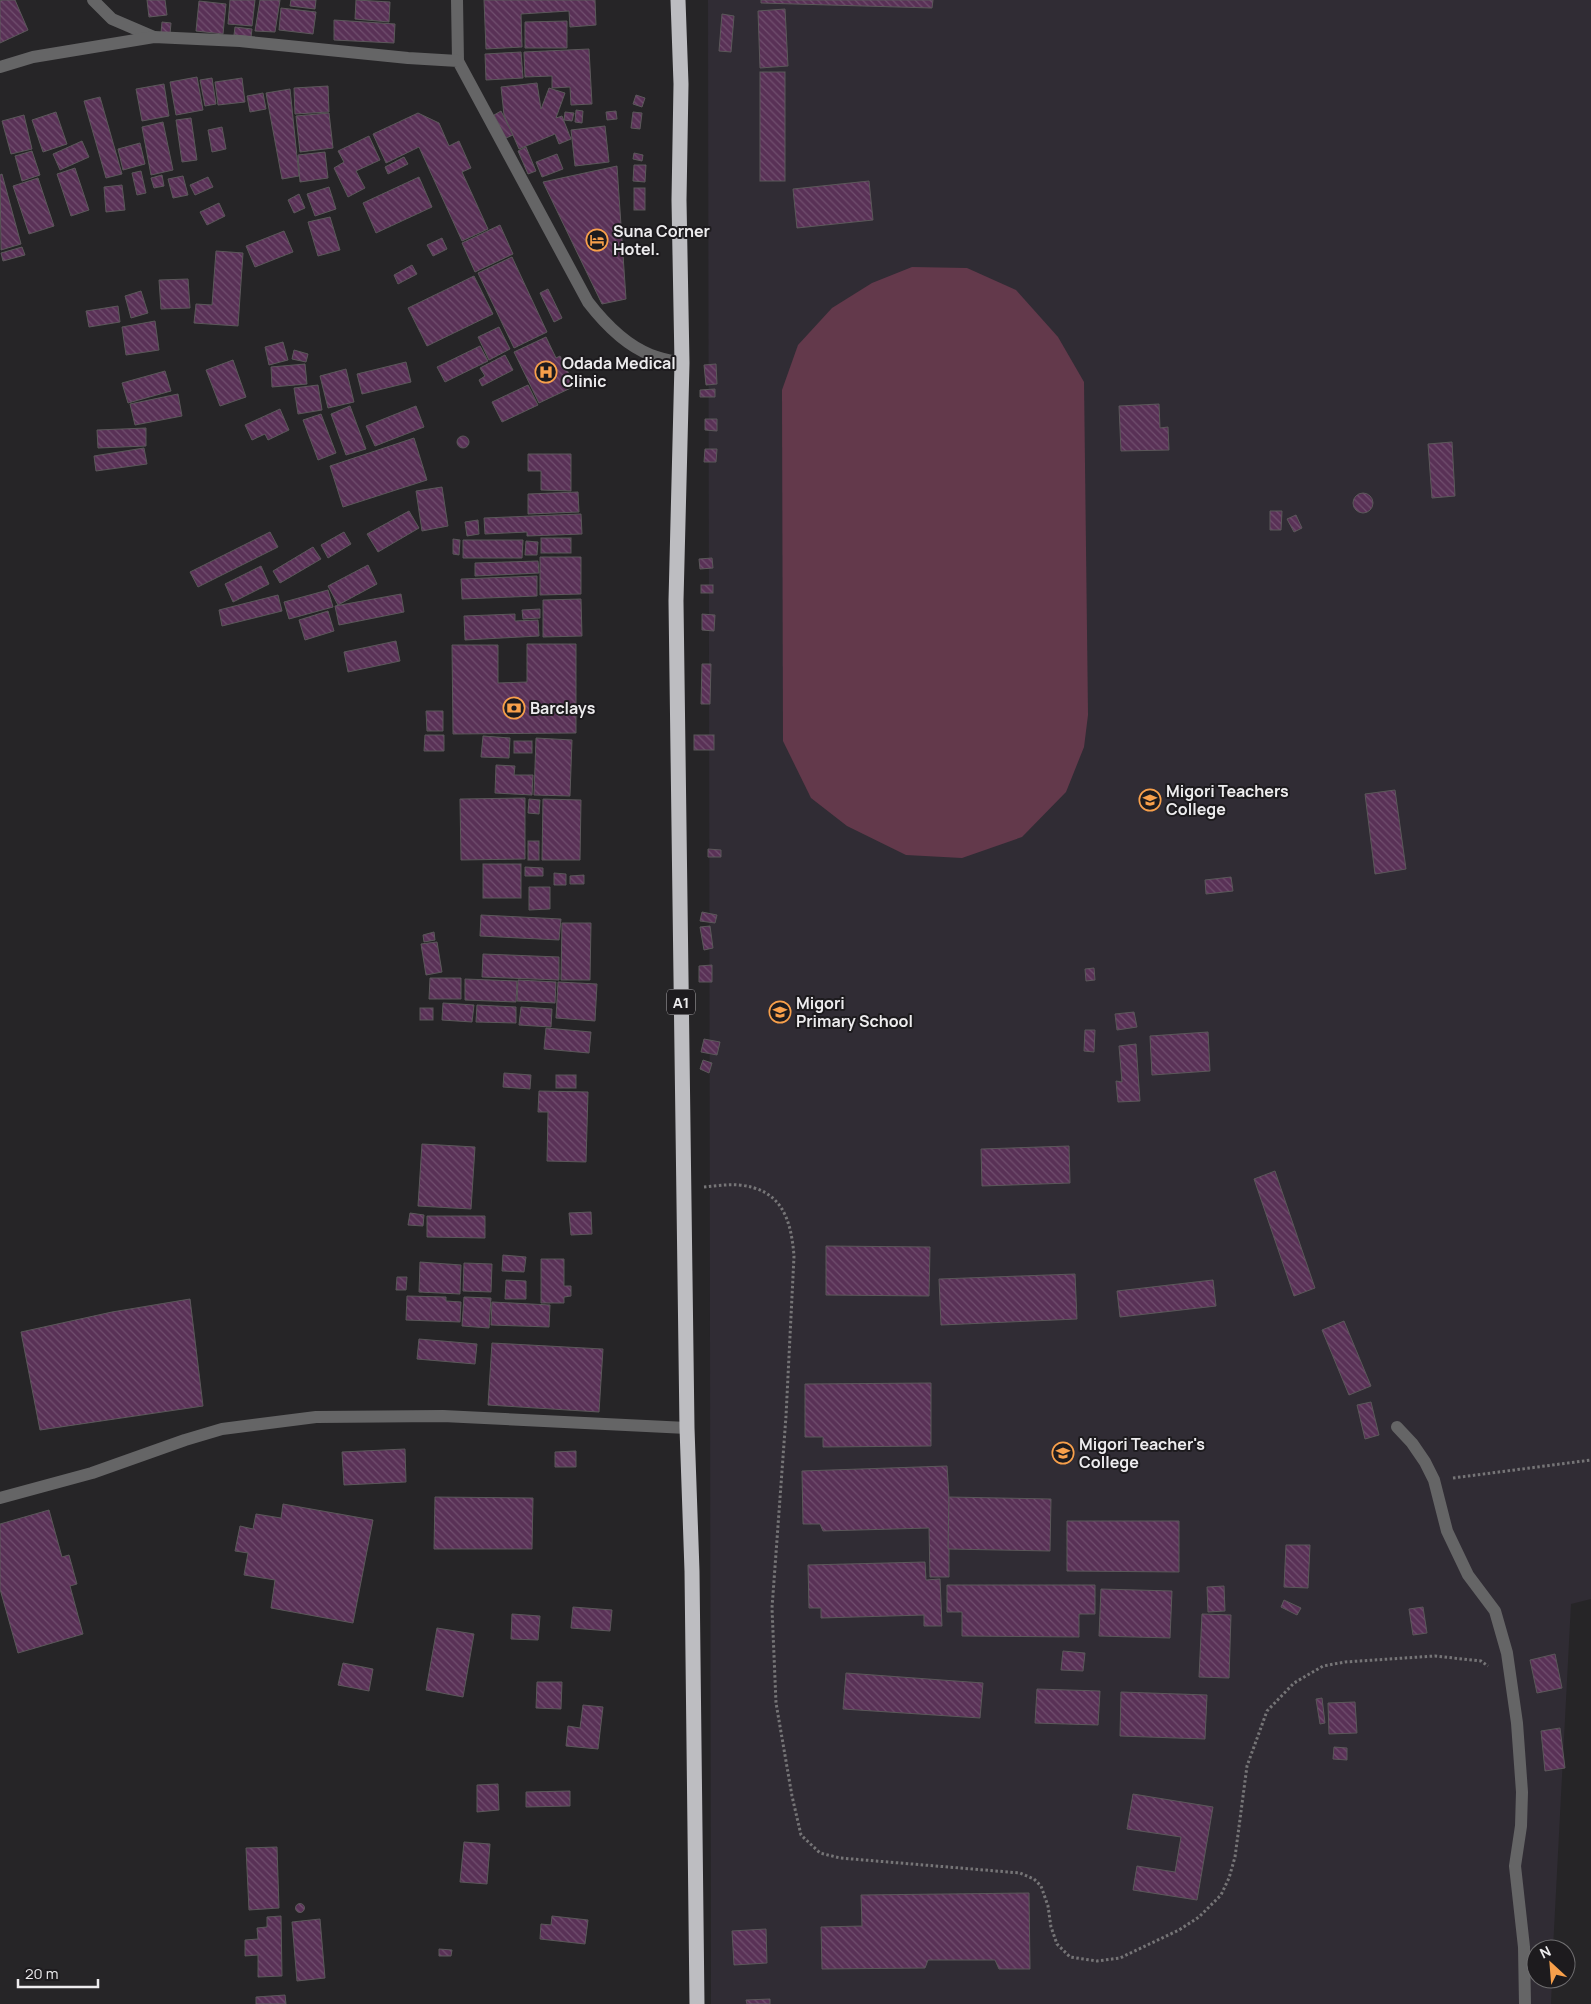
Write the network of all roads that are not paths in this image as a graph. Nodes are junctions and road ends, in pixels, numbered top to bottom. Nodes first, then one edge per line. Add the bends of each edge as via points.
1 (93, 0) edge
2 (457, 0) edge
3 (678, 0) edge
4 (154, 37) junction
5 (458, 61) junction
6 (0, 67) edge
7 (682, 363) junction
8 (1397, 1427) dead end
9 (687, 1428) junction
10 (0, 1498) edge
11 (697, 2004) edge
12 (1525, 2004) edge

1 - 4 street via 112,20
2 - 5 street
3 - 7 highway, A1
4 - 5 street via 250,42
4 - 6 street via 34,57
5 - 7 street via 588,302 601,319 633,347 652,356
7 - 9 highway, A1 via 676,601
8 - 12 street via 1412,1443 1434,1480 1447,1531 1468,1574 1495,1611 1507,1653 1522,1792 1515,1866 1524,1947
9 - 10 street via 443,1416 316,1417 222,1429
9 - 11 highway, A1 via 692,1571

